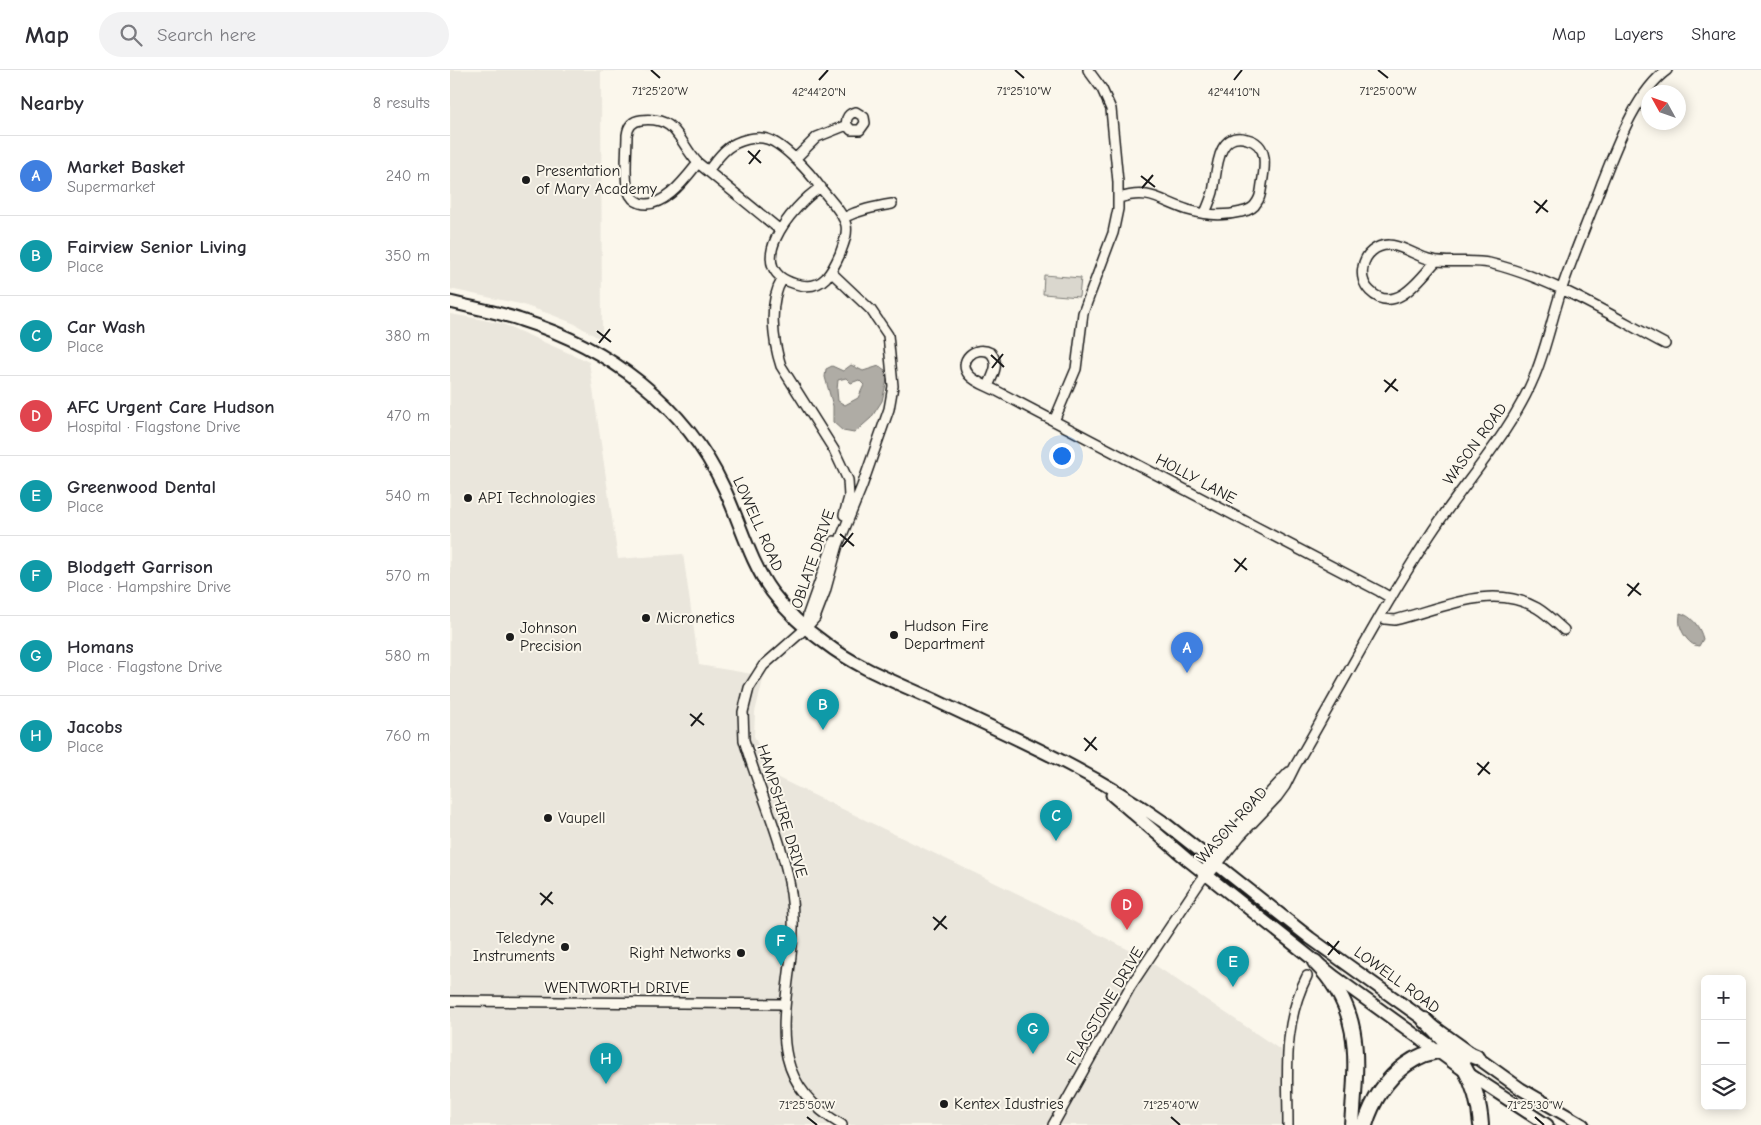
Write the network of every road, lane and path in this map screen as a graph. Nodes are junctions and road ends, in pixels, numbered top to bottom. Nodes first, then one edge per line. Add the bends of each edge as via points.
1 (1088, 70) edge
2 (1667, 70) edge
3 (847, 125) dead end
4 (795, 159) junction
5 (698, 163) junction
6 (708, 171) junction
7 (820, 187) junction
8 (1119, 198) junction
9 (892, 204) dead end
10 (1205, 213) junction
11 (843, 218) junction
12 (780, 230) junction
13 (1436, 261) junction
14 (832, 273) junction
15 (782, 280) junction
16 (1562, 290) junction
17 (450, 302) edge
18 (1665, 344) dead end
19 (988, 386) dead end
20 (1054, 421) junction
21 (848, 480) junction
22 (862, 486) junction
23 (1391, 598) junction
24 (1380, 616) junction
25 (806, 628) junction
26 (1564, 630) dead end
27 (1100, 783) junction
28 (1214, 863) junction
29 (1204, 876) junction
30 (1315, 962) junction
31 (1307, 976) dead end
32 (450, 1001) edge
33 (785, 1004) junction
34 (1425, 1020) junction
35 (1453, 1050) junction
36 (1437, 1051) junction
37 (1476, 1057) junction
38 (1469, 1074) junction
39 (842, 1125) edge
40 (1053, 1125) edge
41 (1288, 1125) edge
42 (1352, 1125) edge
43 (1365, 1125) edge
44 (1481, 1125) edge
45 (1547, 1125) edge
46 (1583, 1125) edge

1 - 8 street via 1102,88 1111,110
2 - 16 street, WASON ROAD via 1648,91 1622,133
3 - 4 street via 816,136
4 - 6 street via 773,141 757,138 729,148
4 - 7 street
5 - 5 street via 675,130 662,121 640,120 628,128 627,186 638,202 649,203 668,195
5 - 6 street
6 - 12 street
7 - 11 street
7 - 12 street
8 - 10 street via 1132,194 1151,195 1187,210
8 - 20 street via 1113,233 1083,314 1076,369
9 - 11 street via 856,211
10 - 10 street via 1241,212 1257,203 1265,164 1257,144 1240,138 1229,141 1224,147
11 - 14 street via 844,244
12 - 15 street via 773,243 771,257
13 - 13 street via 1399,246 1386,245 1367,256 1362,277 1372,293 1380,298 1393,299 1406,294
13 - 16 street via 1487,263
14 - 15 street via 820,284 808,286
14 - 22 street, OBLATE DRIVE via 880,321 888,335 891,356 893,386 889,409
15 - 21 street via 776,294 773,321 781,366 834,450
16 - 18 street
16 - 23 street, WASON ROAD via 1536,374 1519,409 1493,450 1431,532
17 - 25 main road, LOWELL ROAD via 507,315 567,337 612,362 659,398 702,448 723,486 762,575 772,592
19 - 20 street, HOLLY LANE
20 - 23 street, HOLLY LANE
21 - 22 street
21 - 25 street, OBLATE DRIVE via 847,507 808,614
22 - 25 street, OBLATE DRIVE via 838,545 819,609
23 - 24 street, WASON ROAD
24 - 26 street via 1395,620 1476,598 1499,597 1537,608
24 - 28 street, WASON ROAD via 1285,786
25 - 27 main road, LOWELL ROAD via 860,665
25 - 33 street, HAMPSHIRE DRIVE via 758,672 746,694 743,712 744,740 792,894 794,926
27 - 28 main road, LOWELL ROAD via 1149,812
27 - 29 main road, LOWELL ROAD
28 - 29 street, WASON ROAD
28 - 34 main road, LOWELL ROAD via 1310,938
29 - 30 main road, LOWELL ROAD
29 - 40 street, FLAGSTONE DRIVE via 1130,987
30 - 36 main road, LOWELL ROAD
30 - 42 highway via 1337,989 1353,1028 1356,1057
31 - 41 street via 1294,1006 1290,1028
32 - 33 street, WENTWORTH DRIVE
33 - 39 street, HAMPSHIRE DRIVE via 785,1052 793,1075 810,1101
34 - 35 highway
34 - 37 main road, LOWELL ROAD
35 - 36 highway
35 - 37 highway
35 - 38 highway
36 - 38 main road, LOWELL ROAD
36 - 43 highway via 1414,1060 1394,1074 1378,1094
37 - 46 main road, LOWELL ROAD
38 - 44 highway
38 - 45 main road, LOWELL ROAD

